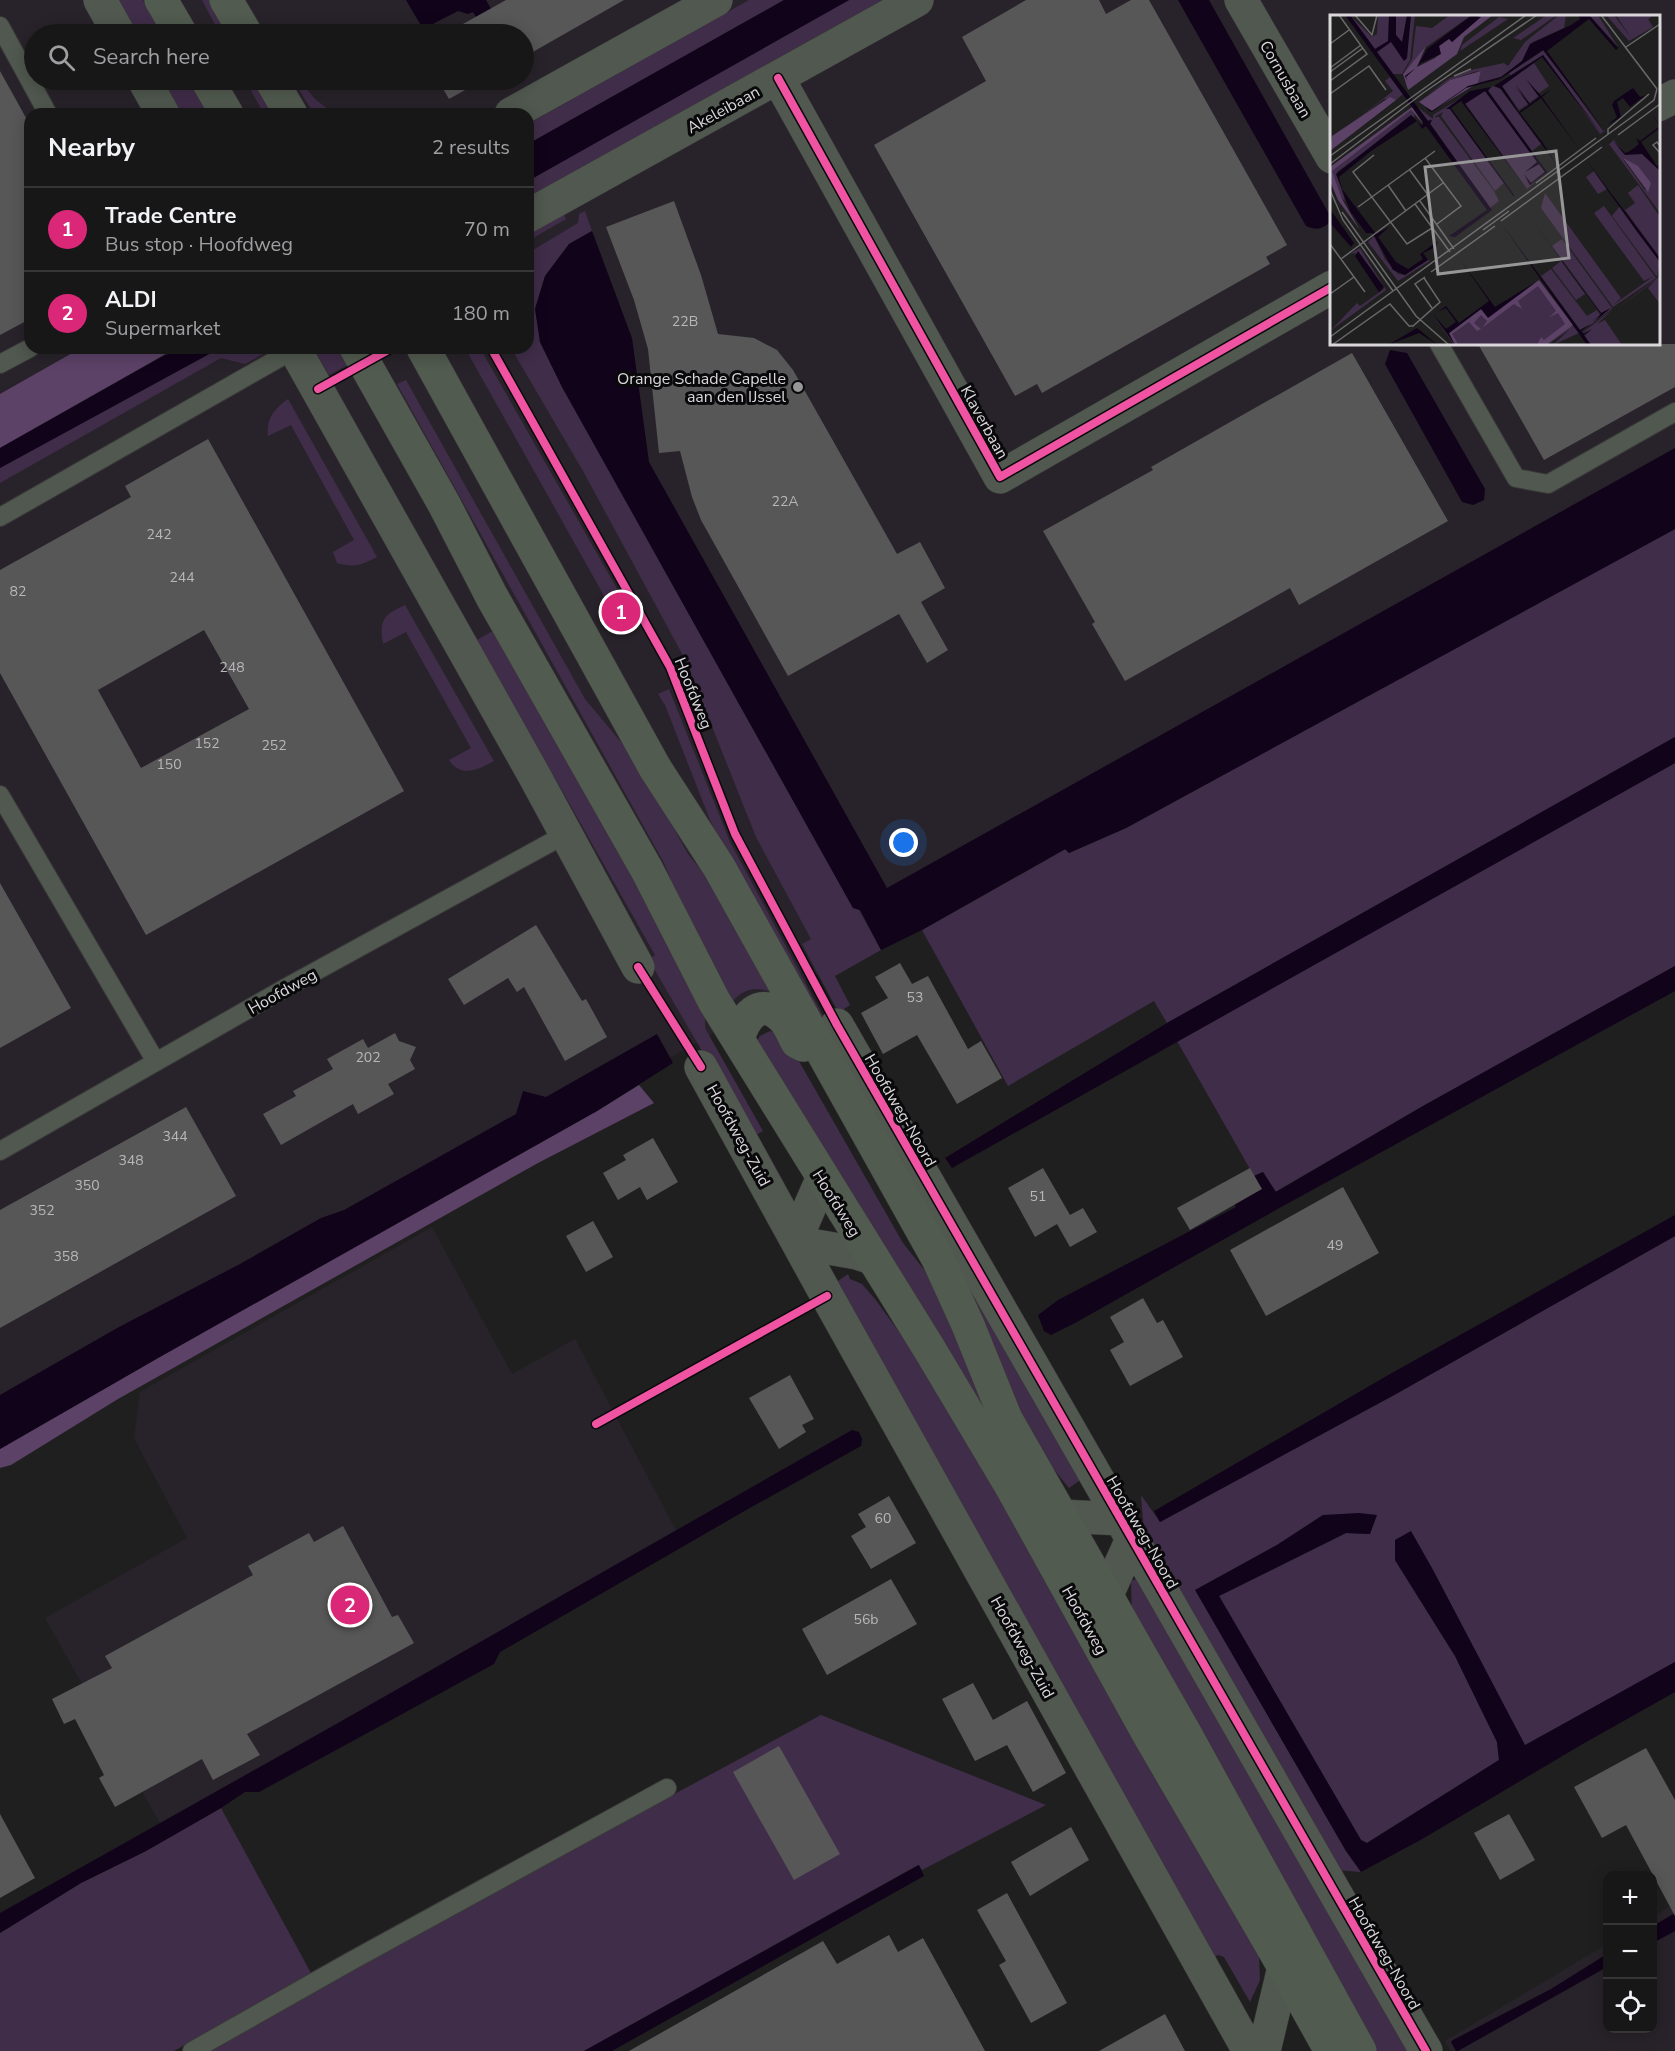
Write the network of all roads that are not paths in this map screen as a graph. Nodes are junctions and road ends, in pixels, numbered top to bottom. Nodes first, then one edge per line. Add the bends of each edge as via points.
1 (100, 0) edge
2 (161, 0) edge
3 (226, 0) edge
4 (716, 0) edge
5 (917, 0) edge
6 (1241, 0) edge
7 (113, 24) edge
8 (175, 24) edge
9 (240, 24) edge
10 (0, 26) edge
11 (24, 70) edge
12 (778, 78) junction
13 (35, 90) edge
14 (150, 90) edge
15 (213, 90) edge
16 (278, 90) edge
17 (1675, 96) edge
18 (1660, 104) edge
19 (45, 108) edge
20 (160, 108) edge
21 (223, 108) edge
22 (288, 108) edge
23 (522, 108) edge
24 (1330, 154) edge
25 (534, 213) edge
26 (1330, 288) edge
27 (1440, 345) edge
28 (24, 351) edge
29 (286, 354) edge
30 (298, 354) edge
31 (359, 354) edge
32 (427, 354) edge
33 (0, 364) edge
34 (1675, 412) edge
35 (0, 517) edge
36 (0, 795) edge
37 (566, 834) junction
38 (638, 967) dead end
39 (738, 1039) junction
40 (831, 1039) junction
41 (156, 1062) junction
42 (701, 1067) dead end
43 (0, 1151) edge
44 (822, 1179) junction
45 (799, 1243) junction
46 (872, 1258) junction
47 (1062, 1516) junction
48 (1126, 1529) junction
49 (1106, 1598) junction
50 (668, 1788) dead end
51 (1284, 1966) junction
52 (192, 2051) edge
53 (1249, 2051) edge
54 (1264, 2051) edge
55 (1330, 2051) edge
56 (1360, 2051) edge
57 (1426, 2051) edge

1 - 7 street
2 - 8 main road
3 - 9 main road
4 - 23 street
5 - 12 street, Akeleibaan
6 - 24 street, Cornusbaan
10 - 11 lane
12 - 25 street, Akeleibaan
12 - 26 street, Klaverbaan via 1000,477
13 - 19 lane
14 - 20 street
15 - 21 main road
16 - 22 main road
17 - 18 street
27 - 34 lane via 1516,478 1548,484
28 - 33 lane
29 - 35 lane
30 - 37 street
31 - 39 main road, Hoofdweg
32 - 40 main road, Hoofdweg via 655,768
36 - 41 lane
37 - 38 street
37 - 41 lane, Hoofdweg
39 - 40 main road via 750,1015 758,1010 771,1010 784,1018 797,1042
39 - 44 main road, Hoofdweg
40 - 47 main road, Hoofdweg via 938,1259 1006,1419
40 - 48 street, Hoofdweg-Noord
41 - 43 lane, Hoofdweg
42 - 45 street, Hoofdweg-Zuid
44 - 45 street via 802,1225
44 - 46 main road, Hoofdweg
45 - 46 street
45 - 53 street, Hoofdweg-Zuid
46 - 51 main road, Hoofdweg via 1011,1486 1149,1735
47 - 48 street, Hoofdweg-Noord
47 - 49 main road, Hoofdweg
48 - 49 street, Hoofdweg-Noord
48 - 57 street, Hoofdweg-Noord
49 - 56 main road, Hoofdweg
50 - 52 lane
51 - 54 street
51 - 55 main road, Hoofdweg

